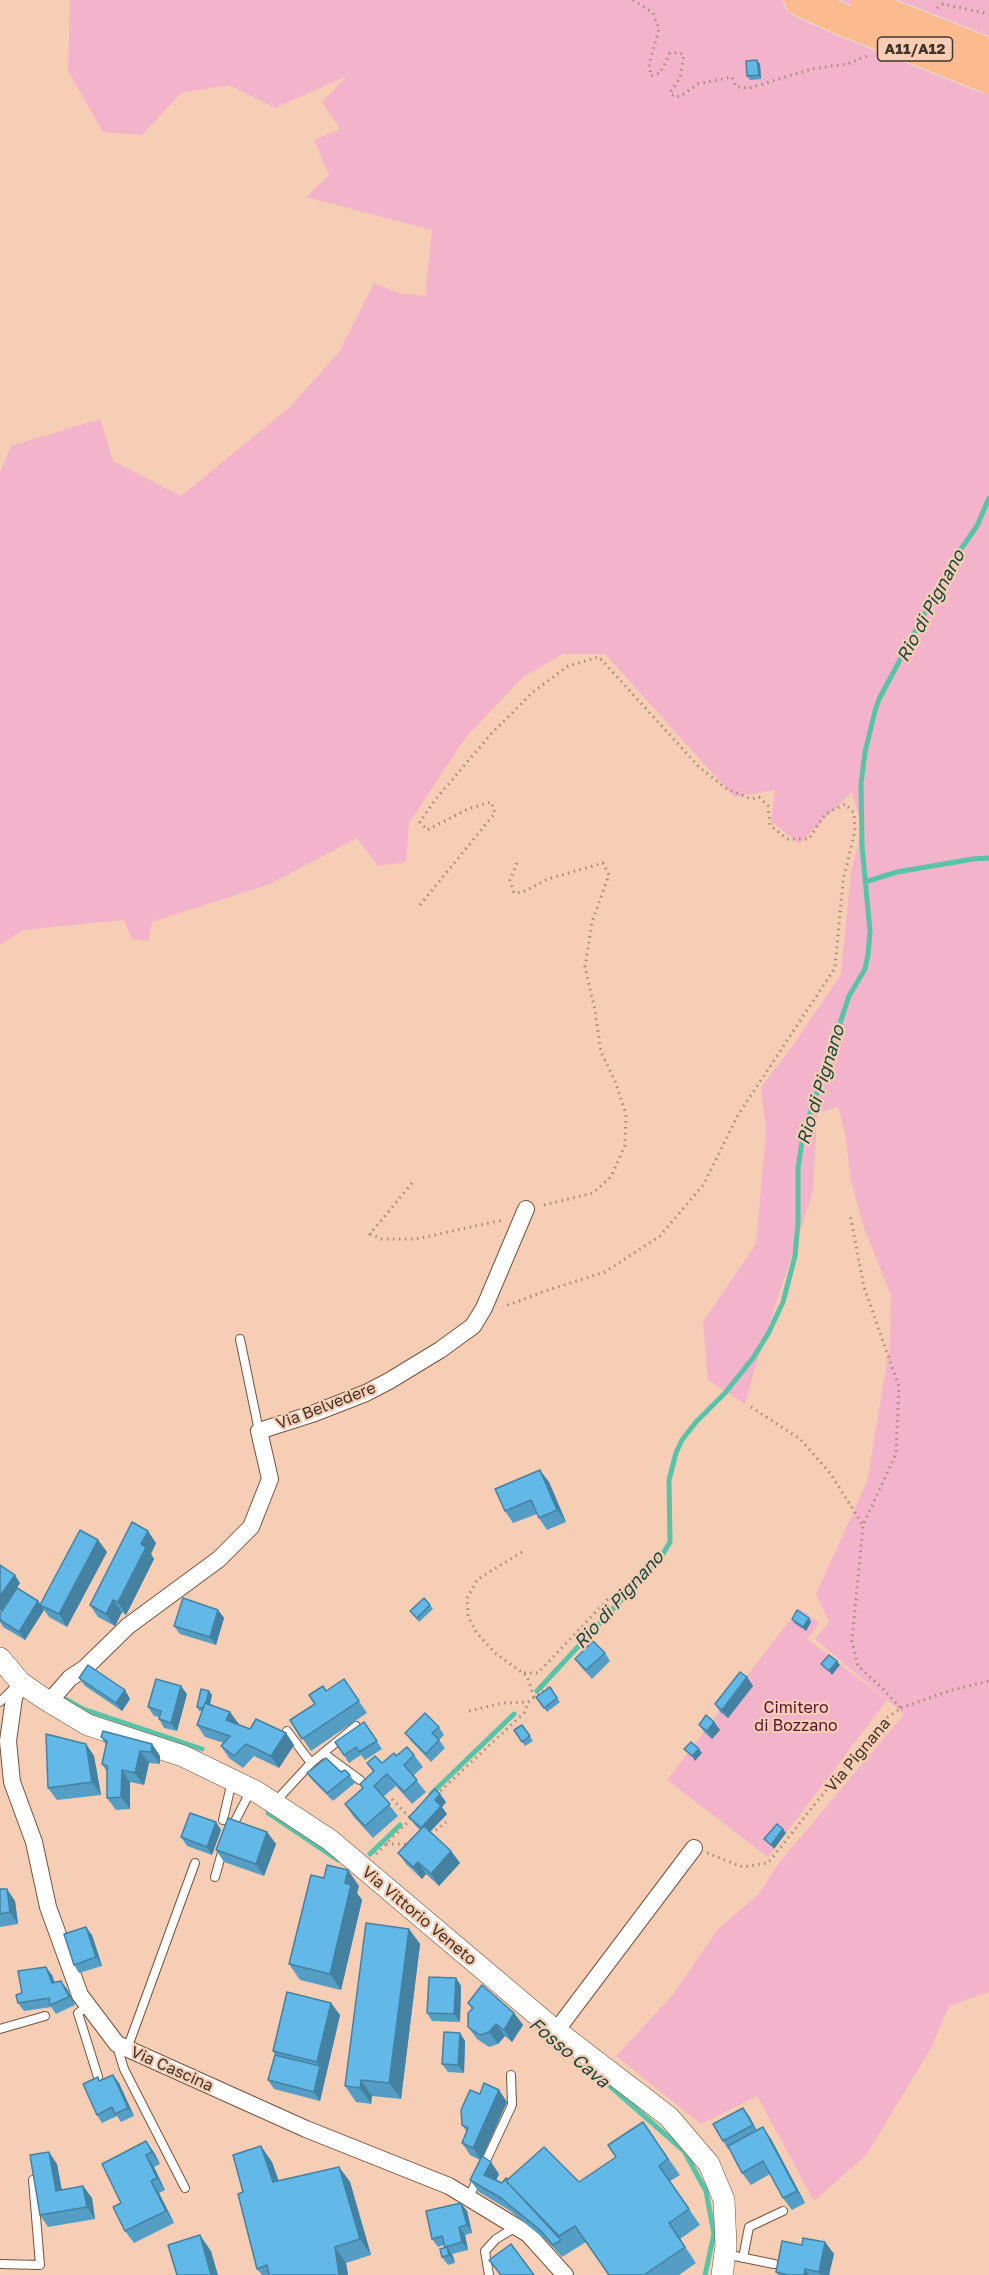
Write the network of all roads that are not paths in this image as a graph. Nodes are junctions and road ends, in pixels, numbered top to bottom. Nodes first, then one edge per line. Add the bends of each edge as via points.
1 (800, 0) edge
2 (848, 6) edge
3 (989, 54) edge
4 (989, 78) edge
5 (526, 1209) road end
6 (240, 1339) dead end
7 (259, 1431) junction
8 (0, 1658) edge
9 (20, 1682) junction
10 (0, 1702) edge
11 (49, 1702) junction
12 (356, 1726) edge
13 (287, 1731) edge
14 (323, 1753) junction
15 (311, 1763) junction
16 (360, 1780) edge
17 (232, 1781) junction
18 (251, 1790) junction
19 (274, 1803) junction
20 (223, 1820) dead end
21 (694, 1848) road end
22 (195, 1863) dead end
23 (215, 1877) dead end
24 (88, 2006) junction
25 (45, 2016) dead end
26 (0, 2029) edge
27 (556, 2031) junction
28 (122, 2047) junction
29 (511, 2075) dead end
30 (98, 2077) edge
31 (33, 2180) edge
32 (185, 2188) dead end
33 (469, 2197) junction
34 (783, 2211) edge
35 (516, 2227) junction
36 (730, 2262) edge
37 (0, 2264) edge
38 (774, 2264) dead end
39 (489, 2275) edge
40 (564, 2275) edge

1 - 2 highway, A11/A12
2 - 3 highway, A11/A12, bridge
2 - 4 highway, A11/A12, bridge via 894,40
5 - 7 street, Via Belvedere via 473,1326 366,1393
6 - 7 lane
7 - 11 street, Via Belvedere via 270,1479 251,1527 219,1558 128,1626
8 - 9 street, Via Vittorio Veneto
9 - 10 lane
9 - 11 street, Via Vittorio Veneto
9 - 24 street, Via Cascina via 8,1741 12,1782 34,1842 48,1907 80,1995
11 - 17 street, Via Vittorio Veneto via 88,1725 183,1756
12 - 14 lane
13 - 15 lane
14 - 15 lane
14 - 16 lane
15 - 19 lane
17 - 18 street, Via Vittorio Veneto
17 - 20 lane
18 - 19 street, Via Vittorio Veneto
18 - 23 lane via 227,1838
19 - 27 street, Via Vittorio Veneto via 330,1840
21 - 27 street
22 - 28 lane
24 - 28 street, Via Cascina
24 - 30 lane via 78,2013
25 - 26 lane
27 - 36 street, Via Vittorio Veneto via 669,2117 709,2164 724,2200
28 - 32 lane via 124,2069
28 - 33 street, Via Cascina
29 - 33 lane via 512,2105
31 - 37 lane via 40,2265
33 - 35 street, Via Cascina
34 - 36 lane via 749,2227
35 - 39 lane via 485,2250
35 - 40 street, Via Cascina via 528,2234
36 - 38 lane

